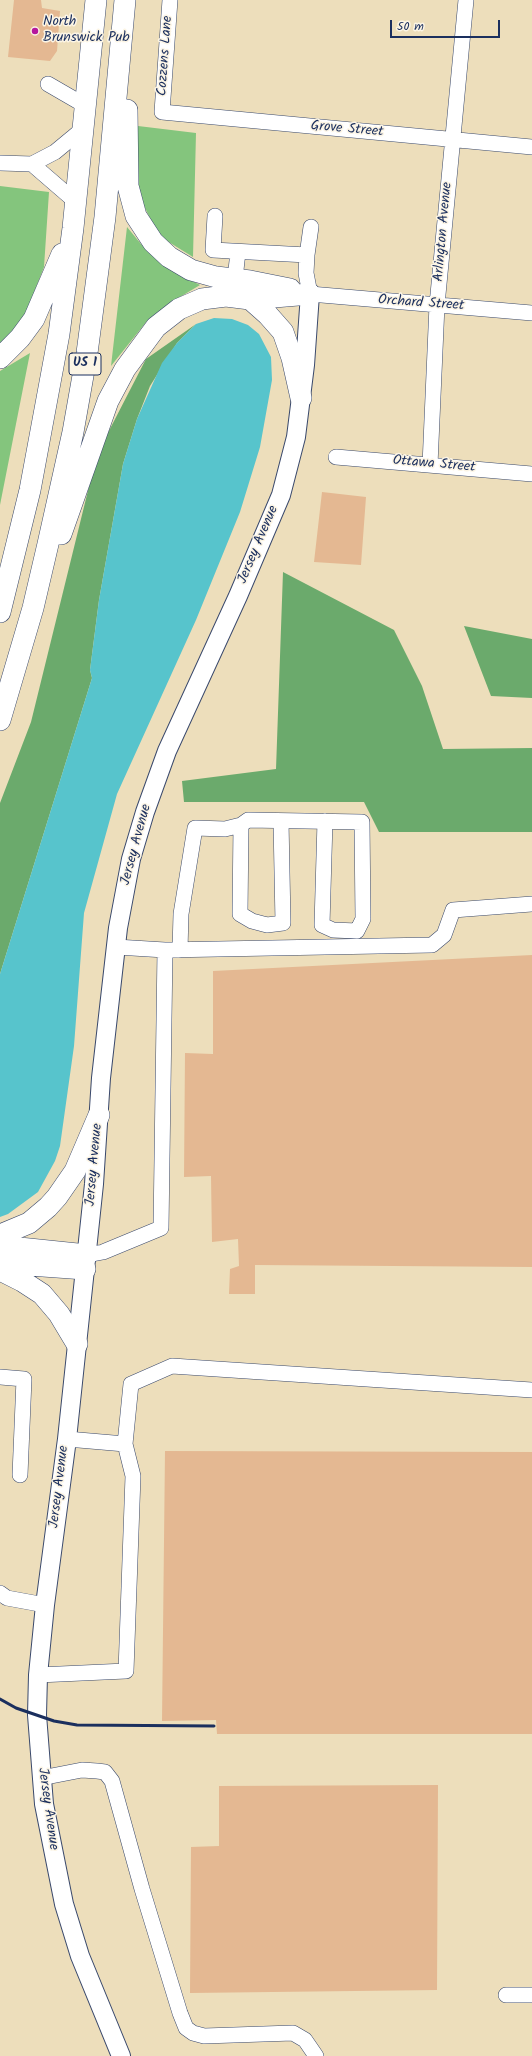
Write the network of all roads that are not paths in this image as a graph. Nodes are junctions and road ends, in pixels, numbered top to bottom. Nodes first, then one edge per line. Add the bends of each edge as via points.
1 (96, 0) edge
2 (126, 0) edge
3 (170, 0) edge
4 (466, 0) edge
5 (48, 84) dead end
6 (86, 106) junction
7 (162, 112) joint
8 (84, 128) junction
9 (453, 140) junction
10 (532, 147) edge
11 (0, 163) edge
12 (32, 164) junction
13 (76, 202) junction
14 (215, 216) dead end
15 (311, 227) dead end
16 (74, 228) junction
17 (238, 252) junction
18 (307, 255) junction
19 (235, 279) junction
20 (310, 294) junction
21 (250, 299) junction
22 (437, 305) junction
23 (532, 313) edge
24 (0, 358) edge
25 (301, 398) junction
26 (336, 457) dead end
27 (430, 465) junction
28 (532, 474) edge
29 (33, 608) junction
30 (0, 612) edge
31 (0, 720) edge
32 (281, 821) junction
33 (325, 822) junction
34 (241, 825) junction
35 (532, 904) edge
36 (116, 947) junction
37 (172, 950) junction
38 (99, 1115) junction
39 (0, 1235) edge
40 (0, 1246) edge
41 (86, 1262) junction
42 (0, 1263) edge
43 (0, 1270) edge
44 (77, 1344) junction
45 (0, 1377) edge
46 (532, 1390) edge
47 (67, 1439) junction
48 (125, 1444) junction
49 (20, 1475) dead end
50 (0, 1593) edge
51 (45, 1605) junction
52 (38, 1675) junction
53 (41, 1778) junction
54 (506, 1995) dead end
55 (532, 1995) edge
56 (121, 2056) edge
57 (316, 2056) edge

1 - 6 highway, US 1
2 - 19 highway via 127,174 136,216 161,251 179,264 202,274
2 - 29 highway, US 1 via 105,217 87,353 59,498
3 - 7 street, Cozzens Lane
4 - 9 street, Arlington Avenue
5 - 6 street
6 - 8 highway, US 1
7 - 9 street, Grove Street
8 - 12 street via 55,152
8 - 13 highway, US 1
9 - 10 street, Grove Street
9 - 22 street, Arlington Avenue
11 - 12 street
12 - 13 street
13 - 16 highway, US 1
14 - 17 street via 213,250
15 - 18 street
16 - 24 highway via 34,319
16 - 30 highway, US 1 via 45,415 29,497
17 - 18 street
17 - 19 street
18 - 20 street via 306,273
19 - 20 highway
20 - 21 highway
20 - 22 street, Orchard Street
20 - 25 main road, Jersey Avenue
21 - 25 highway via 283,332
21 - 29 highway via 214,297 190,302 156,327 134,355 116,385 101,418 78,492
22 - 23 street, Orchard Street
22 - 27 street, Arlington Avenue
25 - 36 main road, Jersey Avenue via 296,437 278,501 238,596 170,744 145,812 131,859
26 - 27 street, Ottawa Street
27 - 28 street, Ottawa Street
29 - 31 highway, US 1
32 - 33 street
32 - 34 street via 248,820
32 - 34 street via 283,923 268,925 252,921 240,914
33 - 33 street via 362,822 363,919 357,931 333,930 322,925
34 - 37 street via 225,830 195,828 181,914
35 - 37 street via 453,910 444,935 432,945
36 - 37 street
36 - 38 main road, Jersey Avenue
37 - 41 street via 161,1228 102,1252
38 - 39 highway via 75,1170 57,1197 29,1223
38 - 41 main road, Jersey Avenue
40 - 41 highway
41 - 42 highway
41 - 44 main road, Jersey Avenue
43 - 44 highway via 42,1294 59,1314
44 - 47 main road, Jersey Avenue
45 - 49 street via 24,1379
46 - 48 street via 172,1366 131,1384
47 - 48 street
47 - 51 main road, Jersey Avenue
48 - 52 street via 133,1476 126,1671
50 - 51 street via 7,1598
51 - 52 main road, Jersey Avenue
52 - 53 main road, Jersey Avenue via 37,1715
53 - 56 main road, Jersey Avenue via 52,1851 72,1931
53 - 57 street via 82,1770 105,1772 112,1781 142,1889 186,2028 193,2034 204,2036 293,2033 306,2040
54 - 55 street

